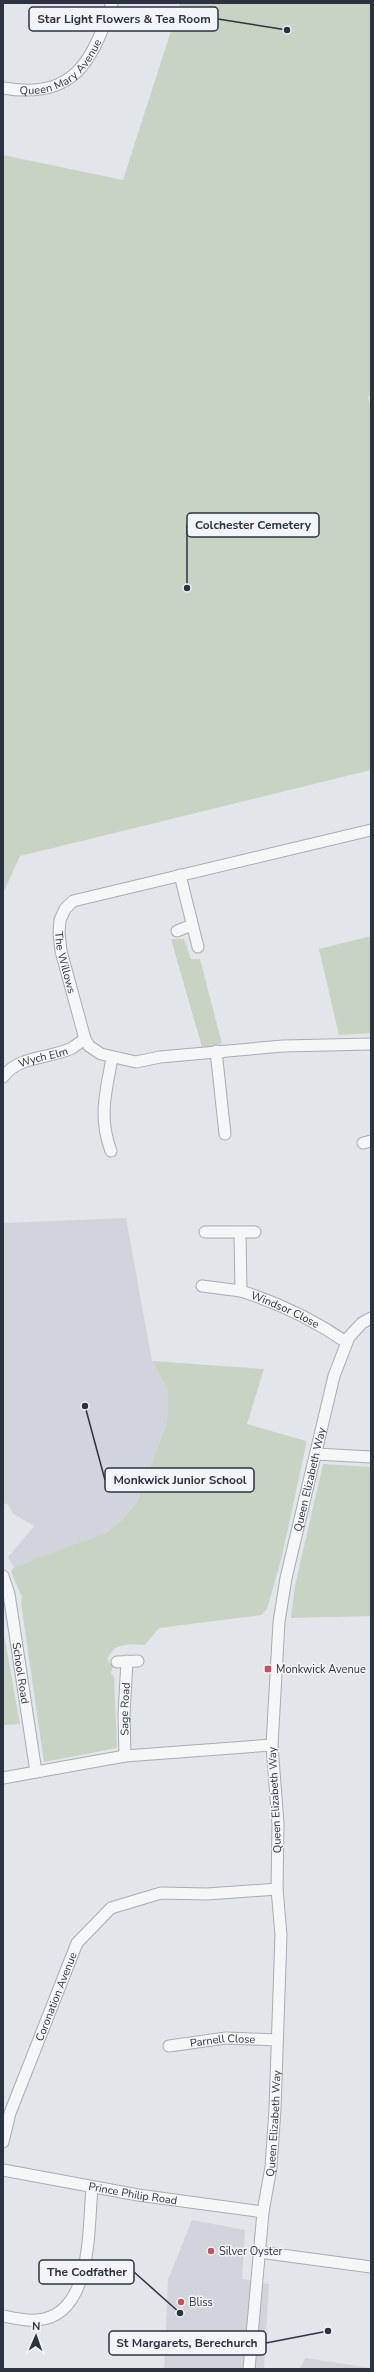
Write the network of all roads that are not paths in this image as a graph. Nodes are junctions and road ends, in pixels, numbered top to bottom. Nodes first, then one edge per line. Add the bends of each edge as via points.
1 (112, 3) edge
2 (3, 88) edge
3 (371, 830) edge
4 (180, 875) junction
5 (192, 925) junction
6 (177, 931) dead end
7 (198, 947) dead end
8 (85, 1039) junction
9 (371, 1044) edge
10 (216, 1052) junction
11 (112, 1058) junction
12 (3, 1077) edge
13 (225, 1134) dead end
14 (111, 1151) dead end
15 (205, 1232) dead end
16 (240, 1232) junction
17 (255, 1232) dead end
18 (202, 1286) dead end
19 (241, 1291) junction
20 (371, 1318) edge
21 (346, 1342) junction
22 (316, 1454) junction
23 (371, 1457) edge
24 (3, 1576) edge
25 (128, 1661) dead end
26 (272, 1745) junction
27 (125, 1756) junction
28 (36, 1772) junction
29 (3, 1778) edge
30 (277, 1889) junction
31 (277, 2040) junction
32 (169, 2046) dead end
33 (3, 2142) edge
34 (3, 2170) edge
35 (92, 2188) junction
36 (263, 2212) junction
37 (259, 2252) junction
38 (371, 2267) edge
39 (3, 2316) edge
40 (249, 2369) edge

1 - 2 street, Queen Mary Avenue via 99,42 82,68 62,83 44,89 21,91
3 - 4 street, The Willows
4 - 5 street
4 - 8 street, The Willows via 84,897 73,901 65,909 60,920 61,951
5 - 6 street
5 - 7 street
8 - 11 street via 89,1046
8 - 12 street, Wych Elm via 72,1048 19,1063 10,1068
9 - 10 street via 283,1046
10 - 11 street via 136,1062
10 - 13 street via 228,1116
11 - 14 street via 102,1113
15 - 16 street
16 - 17 street
16 - 19 street, Windsor Close
18 - 19 street
19 - 21 street, Windsor Close via 305,1317
20 - 21 street, Queen Elizabeth Way via 362,1323
21 - 22 street, Queen Elizabeth Way via 334,1376
22 - 23 street
22 - 26 street, Queen Elizabeth Way via 286,1578 279,1622
24 - 28 street, School Road via 9,1594
25 - 27 street, Sage Road via 124,1714
26 - 27 street
26 - 30 street, Queen Elizabeth Way via 278,1824
27 - 28 street
28 - 29 street
30 - 31 street, Queen Elizabeth Way via 281,1935
30 - 33 street, Coronation Avenue via 207,1894 161,1893 110,1908 77,1943 10,2113
31 - 32 street, Parnell Close via 226,2038
31 - 36 street, Queen Elizabeth Way via 271,2167
34 - 35 street, Prince Philip Road
35 - 36 street, Prince Philip Road
35 - 39 street via 83,2278 70,2301 55,2314 37,2320
36 - 37 street, Queen Elizabeth Way
37 - 38 street
37 - 40 street, Queen Elizabeth Way

